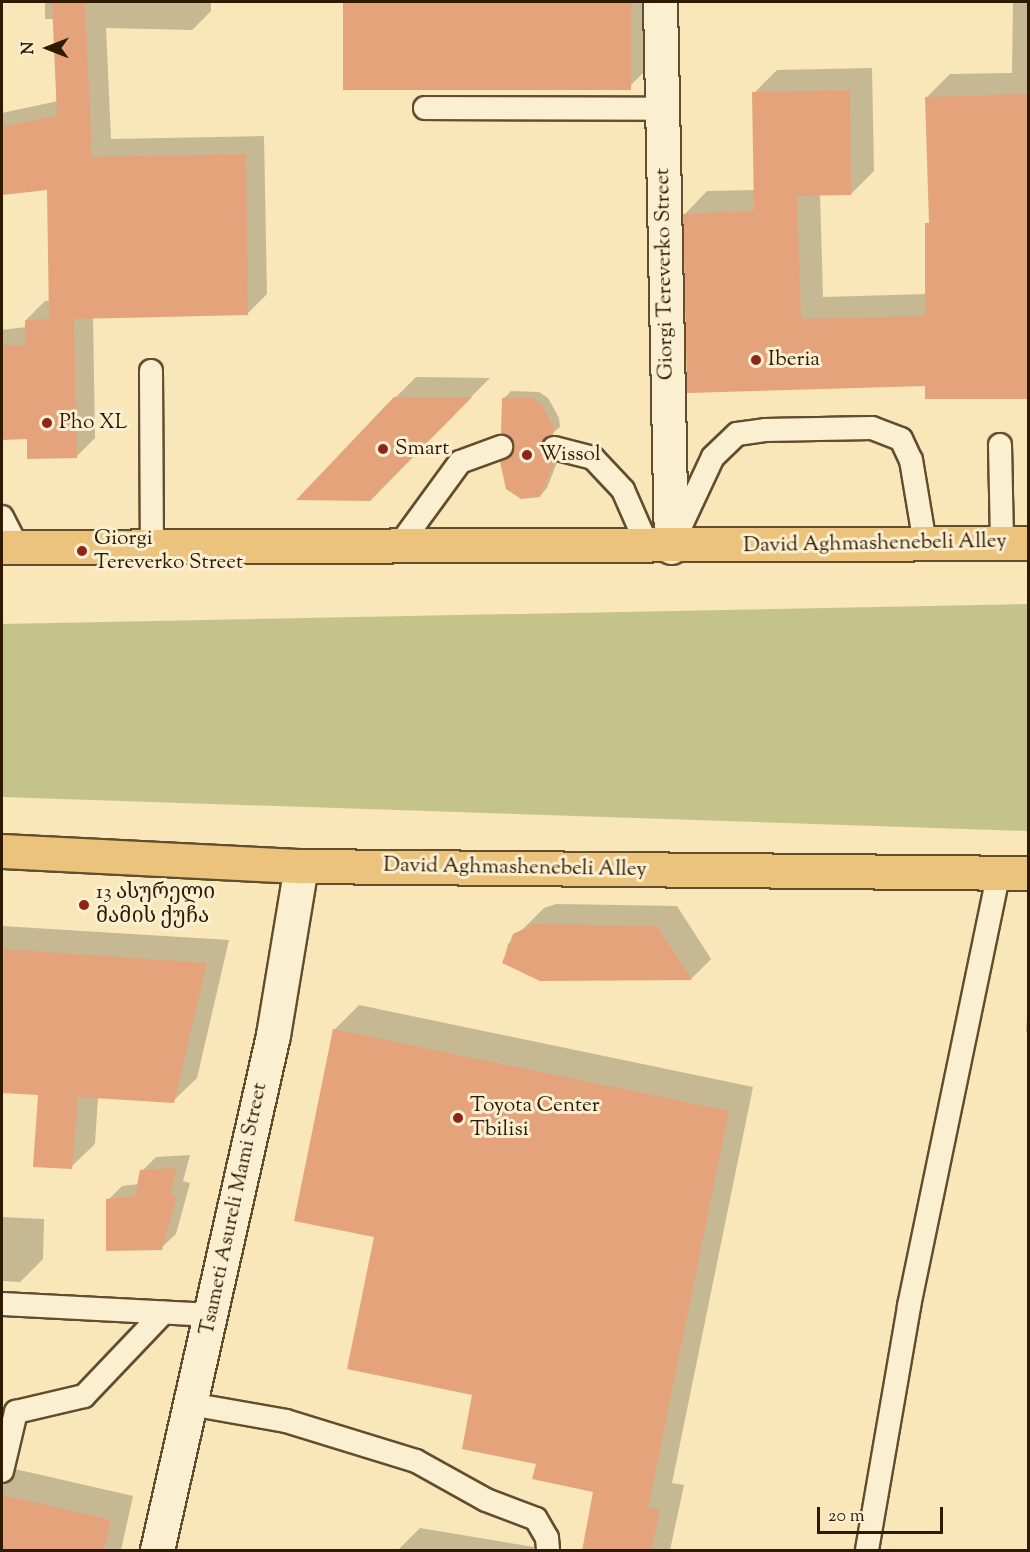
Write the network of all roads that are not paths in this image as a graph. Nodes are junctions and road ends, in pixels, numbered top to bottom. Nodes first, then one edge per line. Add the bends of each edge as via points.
1 (660, 2) edge
2 (425, 108) dead end
3 (662, 109) junction
4 (152, 371) dead end
5 (1000, 445) dead end
6 (501, 447) dead end
7 (554, 448) dead end
8 (2, 517) edge
9 (1015, 543) edge
10 (925, 544) junction
11 (9, 547) edge
12 (152, 547) junction
13 (398, 547) junction
14 (659, 547) junction
15 (2, 856) edge
16 (301, 866) junction
17 (1014, 873) edge
18 (2, 1304) edge
19 (163, 1313) junction
20 (211, 1316) junction
21 (190, 1404) junction
22 (2, 1471) edge
23 (157, 1551) edge
24 (548, 1551) edge
25 (867, 1551) edge

1 - 3 street, Giorgi Tereverko Street
2 - 3 lane
3 - 14 street, Giorgi Tereverko Street
4 - 12 lane
5 - 9 lane
6 - 13 lane via 460,462
7 - 14 lane via 593,458 624,490
8 - 11 lane
9 - 10 highway, David Aghmashenebeli Alley
10 - 14 highway, David Aghmashenebeli Alley
10 - 14 lane via 911,460 901,439 872,428 737,434 713,457
11 - 12 highway, David Aghmashenebeli Alley
12 - 13 highway, David Aghmashenebeli Alley
13 - 14 highway, David Aghmashenebeli Alley
15 - 16 highway, David Aghmashenebeli Alley
16 - 17 highway, David Aghmashenebeli Alley
16 - 20 street, Tsameti Asureli Mami Street via 273,1035
17 - 25 lane via 909,1306
18 - 19 lane
19 - 20 lane
19 - 22 lane via 84,1396 16,1412
20 - 21 street, Tsameti Asureli Mami Street
21 - 23 street, Tsameti Asureli Mami Street
21 - 24 lane via 286,1421 416,1461 486,1500 536,1519 547,1538

